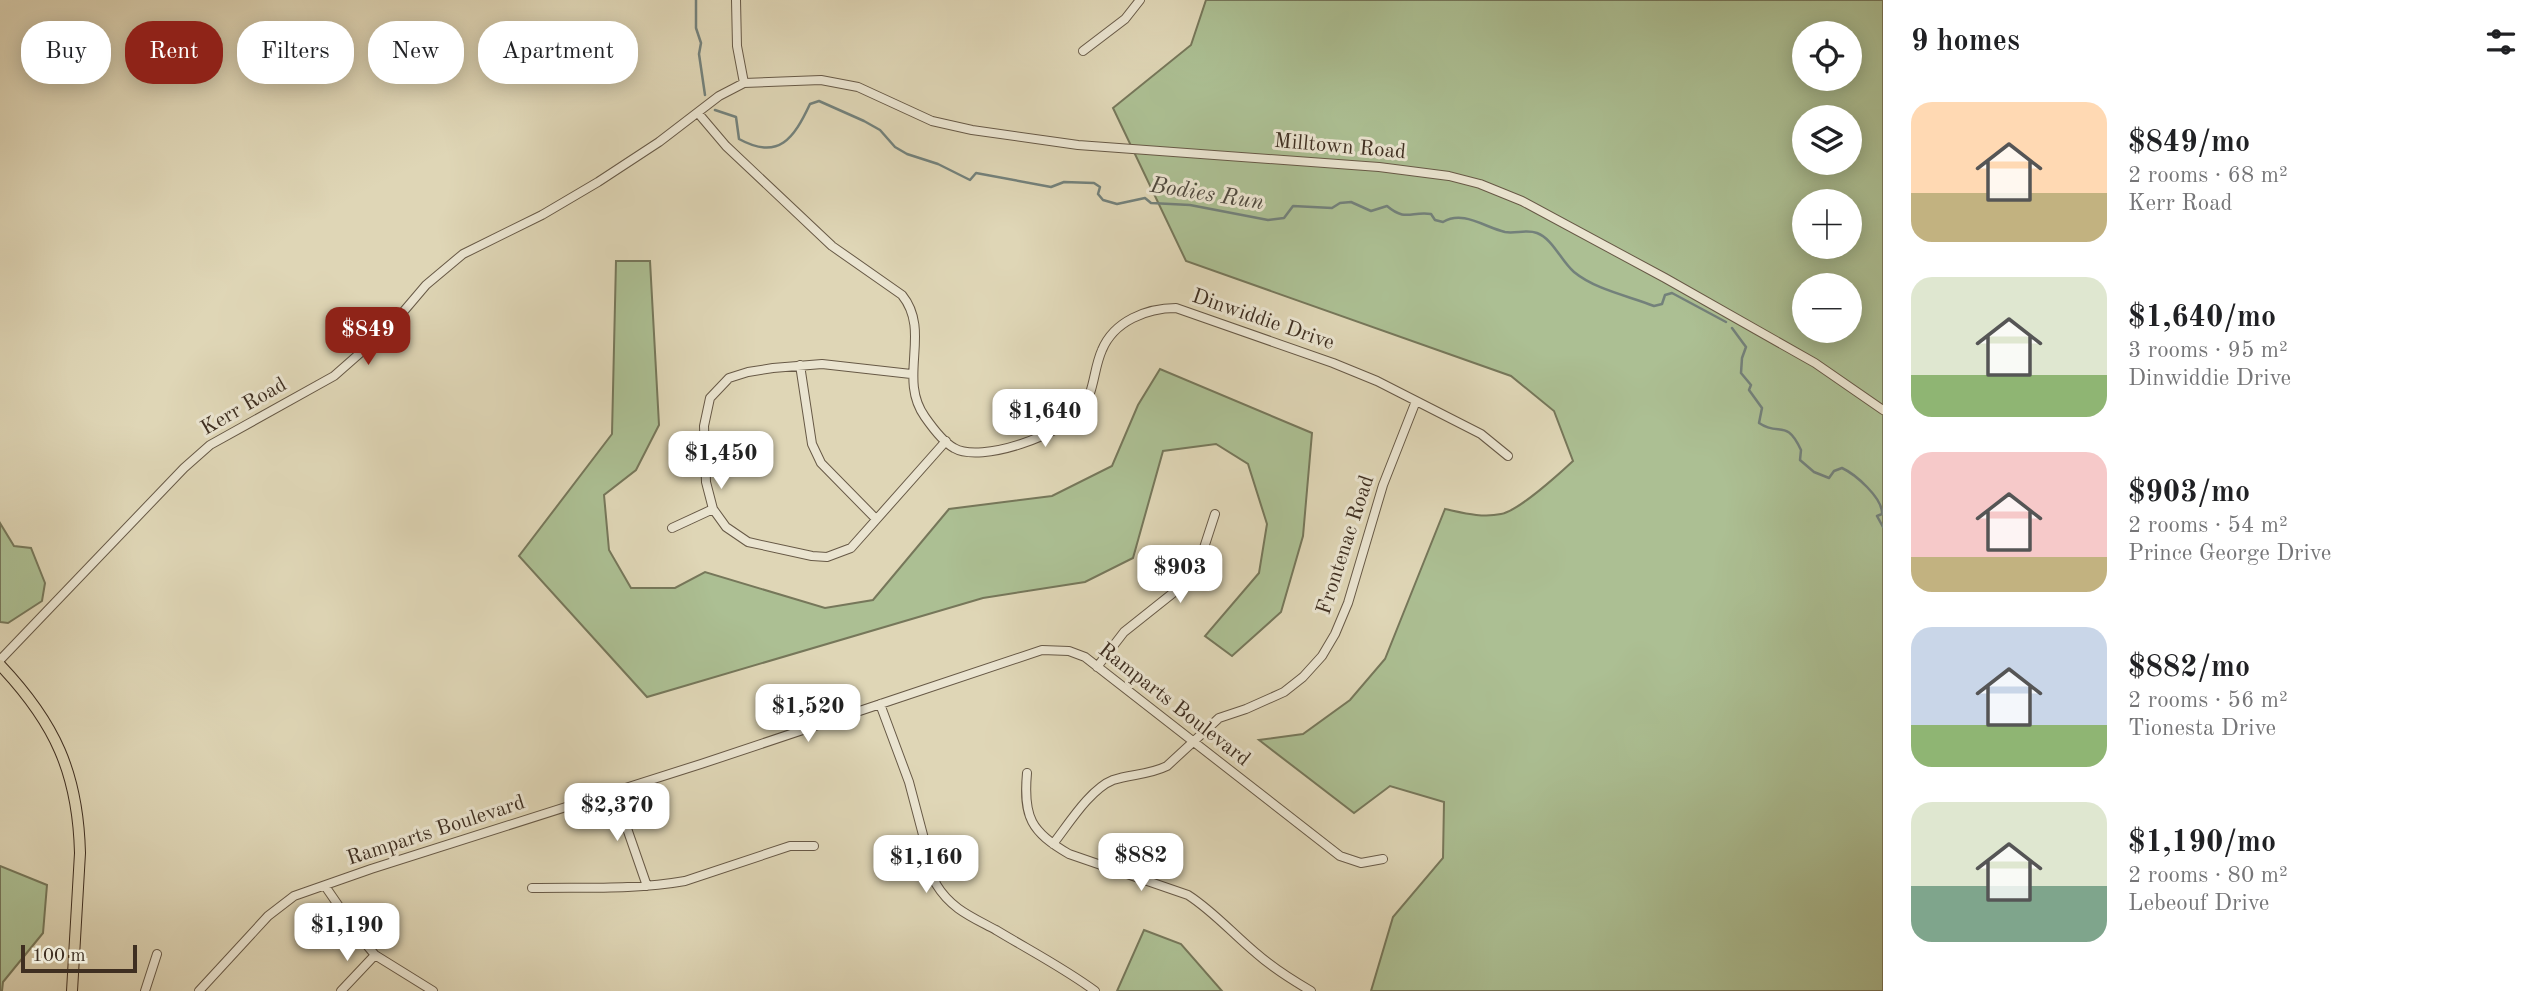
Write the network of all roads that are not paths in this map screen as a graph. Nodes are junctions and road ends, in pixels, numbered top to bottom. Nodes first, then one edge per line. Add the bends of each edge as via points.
1 (736, 0) edge
2 (1140, 0) edge
3 (1083, 51) dead end
4 (744, 83) junction
5 (698, 113) junction
6 (800, 365) junction
7 (912, 374) junction
8 (1416, 401) junction
9 (1883, 410) edge
10 (946, 441) junction
11 (1508, 456) dead end
12 (713, 509) junction
13 (1215, 514) dead end
14 (876, 519) junction
15 (671, 528) dead end
16 (0, 660) edge
17 (0, 665) edge
18 (1097, 667) junction
19 (880, 704) junction
20 (1193, 740) junction
21 (1027, 774) dead end
22 (614, 791) junction
23 (1053, 844) junction
24 (814, 846) dead end
25 (1383, 859) dead end
26 (325, 886) junction
27 (647, 886) junction
28 (532, 888) dead end
29 (156, 954) dead end
30 (375, 955) junction
31 (72, 991) edge
32 (145, 991) edge
33 (200, 991) edge
34 (341, 991) edge
35 (432, 991) edge
36 (1095, 991) edge
37 (1311, 991) edge

1 - 4 street
2 - 3 street via 1125,19
4 - 5 street, Kerr Road
4 - 9 street, Milltown Road via 821,80 858,87 932,121 1078,145 1379,167 1465,180 1522,201 1665,278 1815,363
5 - 7 street, Dinwiddie Drive via 832,246 909,304 916,334
5 - 16 street, Kerr Road via 598,183 463,254 334,376 210,445
6 - 7 street
6 - 12 street via 729,378 710,398 704,426 706,482
6 - 14 street via 810,434 821,463
7 - 10 street, Dinwiddie Drive via 923,416
8 - 10 street, Dinwiddie Drive via 1333,363 1176,308 1159,308 1127,321 1114,332 1102,349 1091,394 1067,424 978,454 954,449
8 - 11 street, Dinwiddie Drive via 1482,434
8 - 20 street, Frontenac Road via 1383,485 1348,603 1322,656 1284,692 1219,718
10 - 14 street
12 - 14 street via 726,527 748,542 827,557 851,548
12 - 15 street
13 - 18 street via 1200,560 1173,593 1124,632
17 - 31 main road via 44,720 72,782 80,853
18 - 19 street, Ramparts Boulevard via 1069,651 1042,650
18 - 20 street, Ramparts Boulevard
19 - 22 street, Ramparts Boulevard
19 - 36 street via 909,782 936,884 944,897 964,914
20 - 23 street, Frontenac Road via 1167,766 1103,785
20 - 25 street, Ramparts Boulevard via 1340,856 1361,863
21 - 23 street via 1025,800 1032,823
22 - 26 street, Ramparts Boulevard
22 - 27 street
23 - 37 street via 1069,854 1188,895 1256,954
24 - 27 street via 790,846 685,881
26 - 30 street
26 - 33 street, Ramparts Boulevard via 294,896 268,915
27 - 28 street
29 - 32 street
30 - 34 street
30 - 35 street

